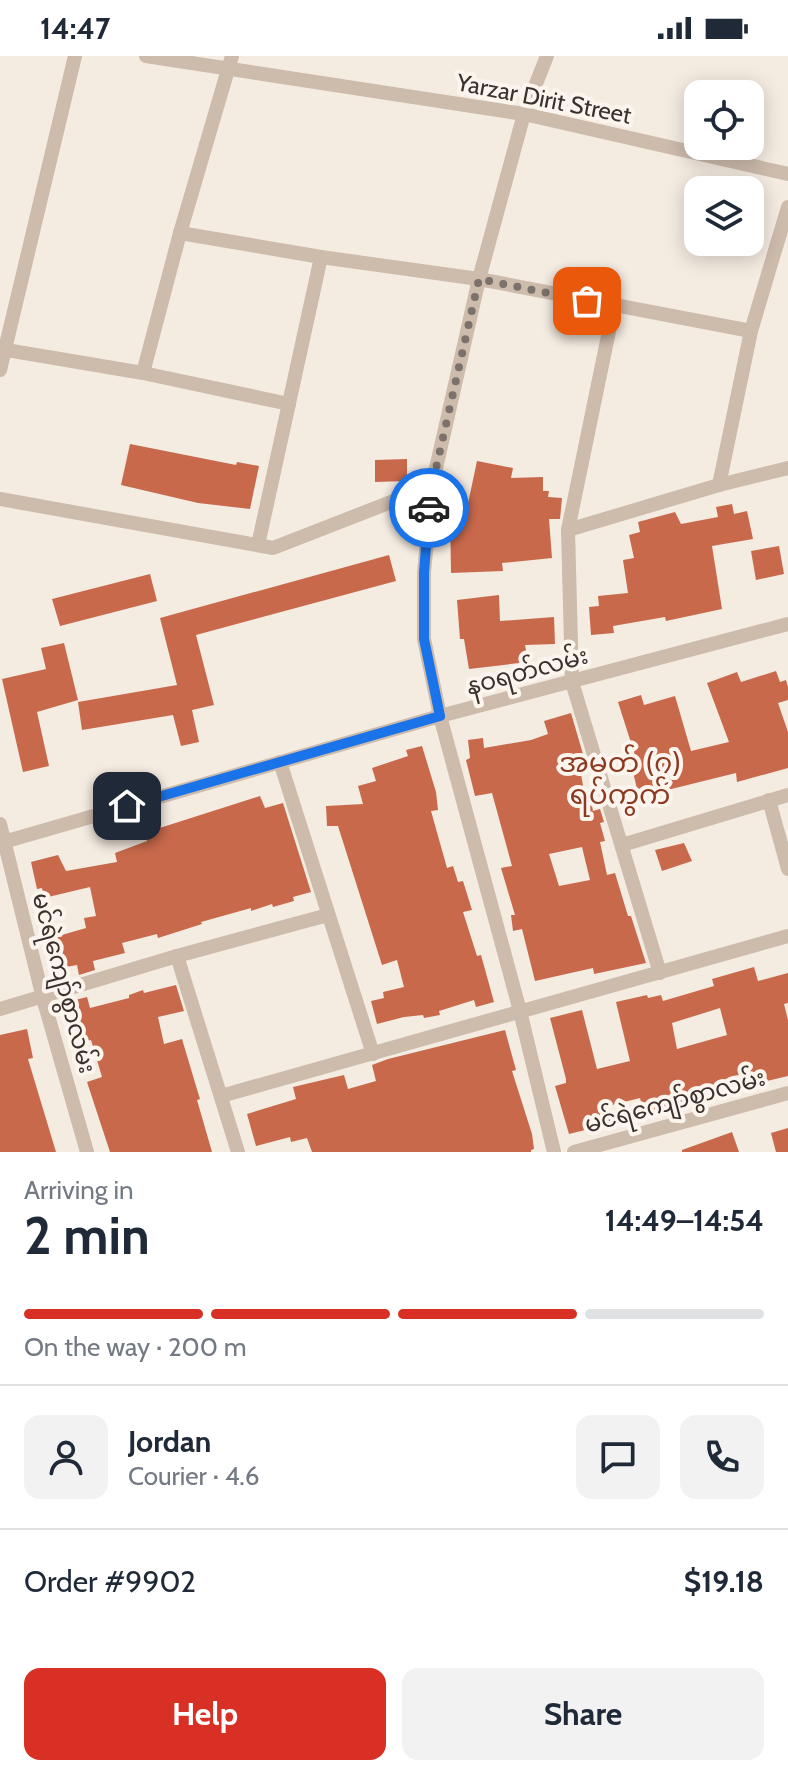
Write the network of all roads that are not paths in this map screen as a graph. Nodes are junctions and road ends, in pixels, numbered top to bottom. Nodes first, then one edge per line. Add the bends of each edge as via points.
1 (75, 56) edge
2 (146, 56) edge
3 (547, 56) edge
4 (231, 63) edge
5 (524, 114) junction
6 (788, 174) edge
7 (788, 207) edge
8 (180, 233) junction
9 (321, 257) junction
10 (479, 279) junction
11 (614, 307) junction
12 (751, 331) junction
13 (3, 350) edge
14 (0, 370) edge
15 (143, 373) junction
16 (289, 404) junction
17 (788, 468) edge
18 (719, 485) junction
19 (432, 486) junction
20 (0, 499) edge
21 (568, 530) junction
22 (258, 545) junction
23 (788, 624) edge
24 (572, 682) junction
25 (440, 716) junction
26 (280, 762) junction
27 (788, 795) edge
28 (769, 800) junction
29 (0, 824) edge
30 (2, 842) edge
31 (622, 845) junction
32 (788, 869) edge
33 (328, 915) junction
34 (788, 936) edge
35 (177, 956) junction
36 (660, 973) junction
37 (43, 998) junction
38 (0, 1009) edge
39 (520, 1011) junction
40 (373, 1054) junction
41 (788, 1093) edge
42 (221, 1096) junction
43 (87, 1152) edge
44 (238, 1152) edge
45 (554, 1152) edge
46 (574, 1152) edge

1 - 13 street
2 - 4 street, Yarzar Dirit Street
3 - 5 street
4 - 5 street, Yarzar Dirit Street
4 - 8 street
5 - 6 street, Yarzar Dirit Street
5 - 10 street
7 - 12 street
8 - 9 street
8 - 15 street
9 - 10 street
9 - 16 street
10 - 11 street
10 - 19 street
11 - 12 street
11 - 21 street
12 - 18 street
13 - 14 street
13 - 15 street
15 - 16 street
16 - 22 street
17 - 18 street
18 - 21 street
19 - 22 street via 273,548
19 - 25 street via 424,639
20 - 22 street
21 - 24 street
23 - 24 street, နဝရတ်လမ်း
24 - 25 street, နဝရတ်လမ်း
24 - 31 street
25 - 26 street, နဝရတ်လမ်း
25 - 39 street
26 - 30 street, နဝရတ်လမ်း
26 - 33 street
27 - 28 street
28 - 31 street
28 - 32 street
29 - 30 street, မင်ရဲကျော်စွာလမ်း
30 - 37 street, မင်ရဲကျော်စွာလမ်း
31 - 36 street
33 - 35 street
33 - 40 street
34 - 36 street
35 - 37 street
35 - 42 street
36 - 39 street
37 - 38 street
37 - 43 street, မင်ရဲကျော်စွာလမ်း
39 - 40 street
39 - 45 street
40 - 42 street
41 - 46 street, မင်ရဲကျော်စွာလမ်း
42 - 44 street

